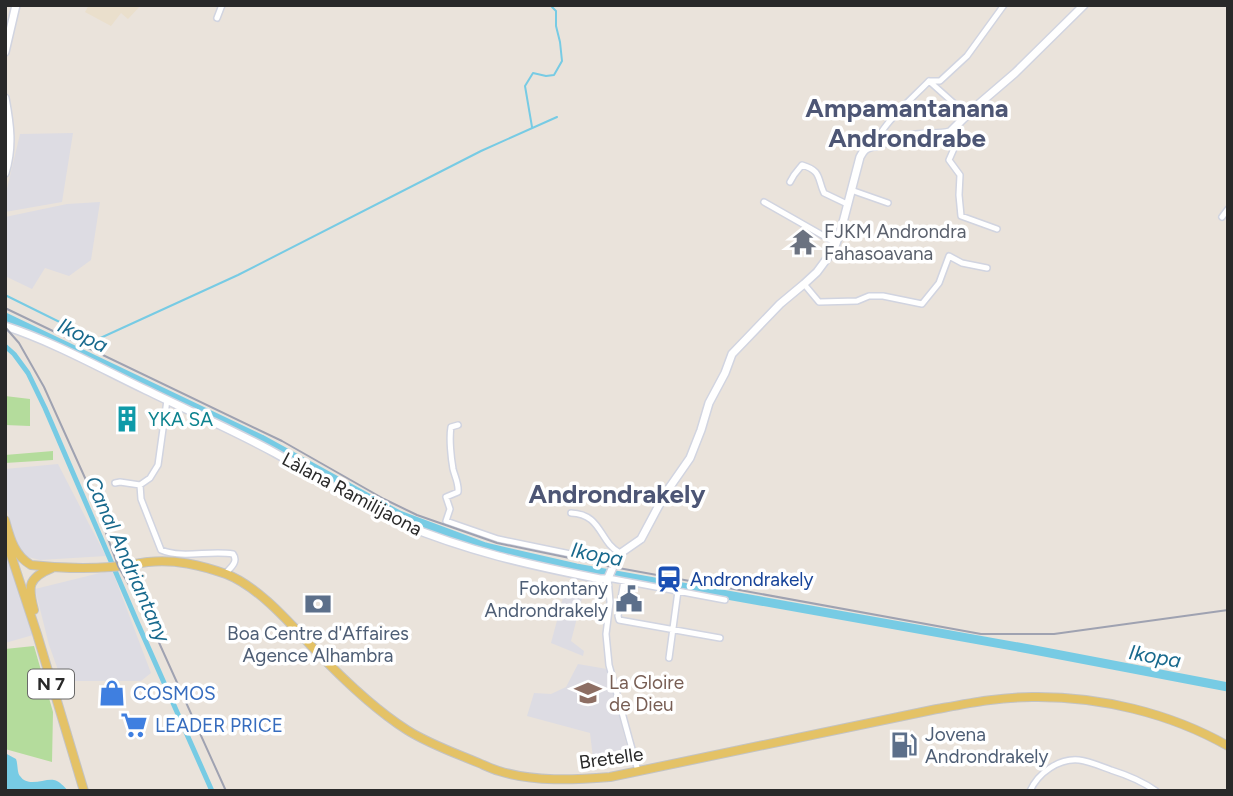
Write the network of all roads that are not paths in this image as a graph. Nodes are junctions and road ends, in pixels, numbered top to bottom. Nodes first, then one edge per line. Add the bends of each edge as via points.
1 (16, 5) edge
2 (222, 5) edge
3 (1004, 5) edge
4 (1084, 5) edge
5 (218, 18) dead end
6 (5, 52) edge
7 (929, 81) junction
8 (5, 99) edge
9 (967, 116) junction
10 (954, 129) junction
11 (875, 146) junction
12 (5, 173) edge
13 (790, 183) dead end
14 (851, 190) junction
15 (764, 202) dead end
16 (848, 204) junction
17 (888, 204) dead end
18 (1228, 209) edge
19 (1222, 217) dead end
20 (997, 229) dead end
21 (836, 243) junction
22 (987, 268) dead end
23 (804, 285) junction
24 (5, 326) edge
25 (167, 400) junction
26 (458, 425) dead end
27 (115, 483) dead end
28 (140, 485) junction
29 (571, 513) dead end
30 (5, 520) edge
31 (5, 535) edge
32 (620, 553) junction
33 (29, 565) junction
34 (55, 567) junction
35 (611, 571) junction
36 (225, 574) junction
37 (17, 576) junction
38 (33, 579) junction
39 (624, 581) junction
40 (678, 591) junction
41 (725, 600) dead end
42 (673, 629) junction
43 (720, 638) dead end
44 (669, 658) dead end
45 (1228, 746) edge
46 (638, 771) junction
47 (85, 791) edge
48 (1030, 791) edge
49 (1156, 791) edge

1 - 6 street
2 - 5 street
3 - 7 street via 967,56 940,81
4 - 9 street
7 - 9 street
7 - 11 street via 895,115
8 - 12 street via 11,142
9 - 10 street
10 - 11 street
10 - 20 street via 958,137 949,160 960,175 961,216
11 - 14 street via 861,153
13 - 16 street via 799,167 809,167 817,172 824,193
14 - 16 street
14 - 17 street
15 - 21 street
16 - 21 street
18 - 19 street
21 - 23 street
22 - 23 street via 949,256 939,283 922,304 883,296 818,302
23 - 32 street via 732,354 691,458 641,539
24 - 25 street, Làlana Ramilijaona
25 - 28 street via 158,466
25 - 35 street, Làlana Ramilijaona via 429,535 526,565 600,579
26 - 35 street via 451,427 450,435 459,490 446,496 450,509 446,521
27 - 28 street
28 - 36 street via 161,550 233,554 235,563
29 - 32 street via 581,513 595,523 611,548
30 - 33 main road via 12,545
31 - 37 main road, N 7
32 - 35 street
33 - 34 main road, Bretelle
33 - 37 main road via 20,566
33 - 38 main road via 35,572
34 - 36 main road, Bretelle via 175,562
34 - 38 main road
35 - 39 street
35 - 46 street via 606,634 609,665
36 - 46 main road, Bretelle via 276,610 371,703 407,730 452,752 496,771 535,777 593,779
37 - 38 main road via 24,583
37 - 47 main road, N 7
38 - 47 main road, N 7 via 31,597
39 - 40 street
39 - 42 street via 619,620
40 - 41 street
40 - 42 street
42 - 43 street
42 - 44 street
45 - 46 main road, Bretelle via 1143,712 1079,699 1030,697 932,710
48 - 49 street via 1055,765 1076,760 1126,775

